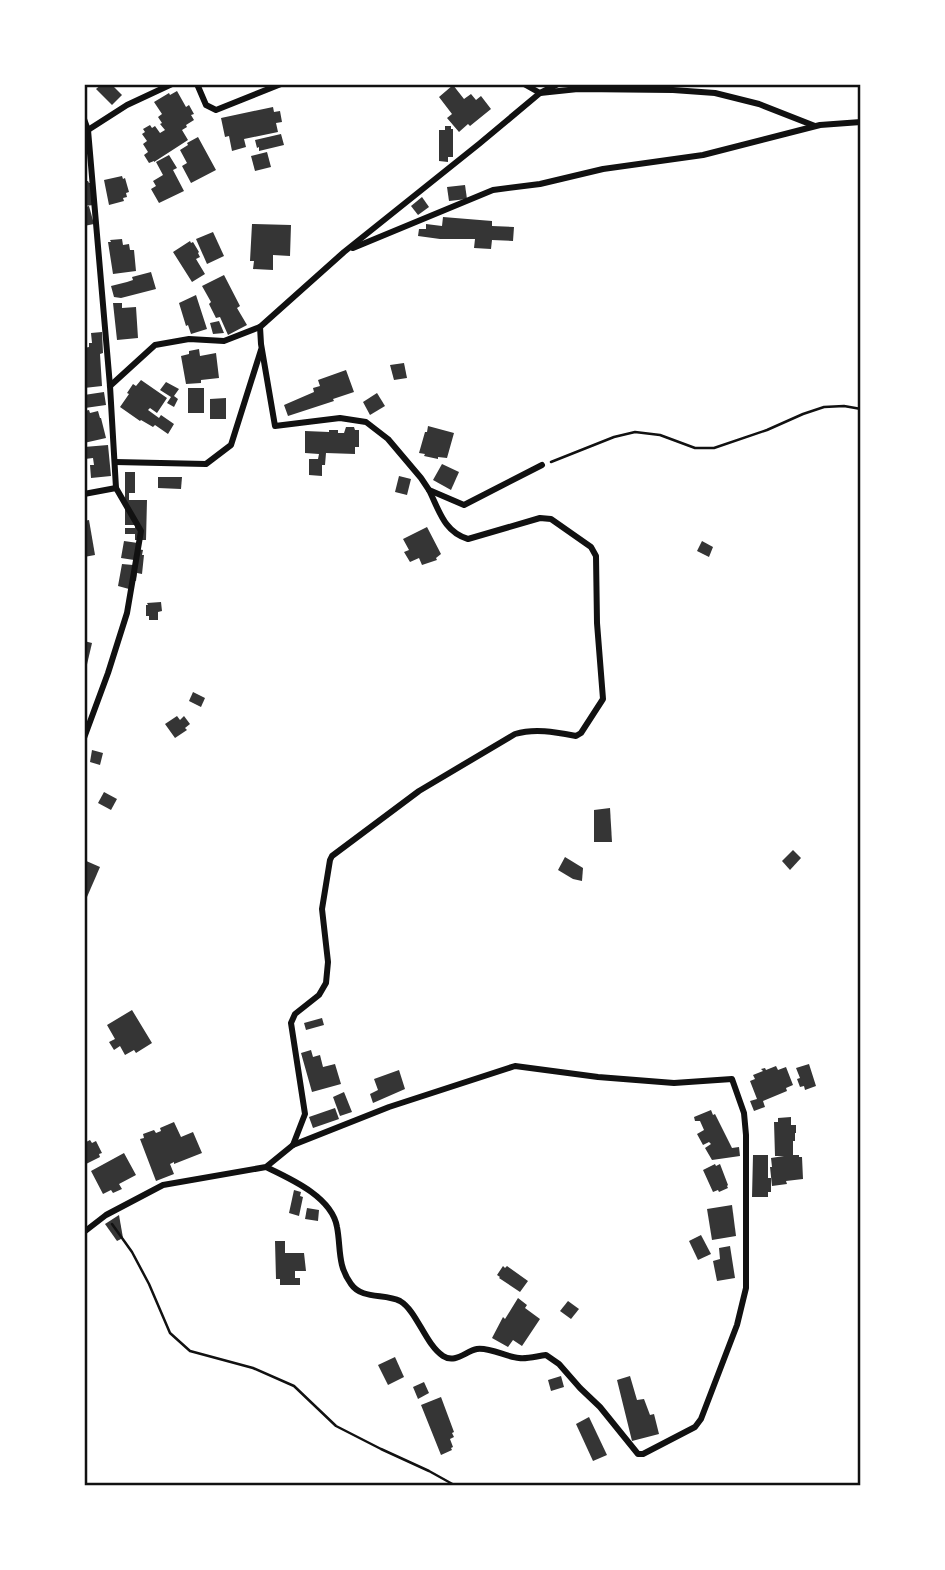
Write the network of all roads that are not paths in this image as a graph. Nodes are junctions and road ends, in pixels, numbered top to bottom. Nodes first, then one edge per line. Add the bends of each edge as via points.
1 (172, 84) edge
2 (197, 84) edge
3 (281, 84) edge
4 (524, 84) edge
5 (558, 84) edge
6 (540, 93) junction
7 (84, 119) edge
8 (861, 122) edge
9 (817, 126) junction
10 (88, 130) junction
11 (344, 252) junction
12 (260, 327) junction
13 (262, 348) junction
14 (110, 386) junction
15 (115, 462) junction
16 (541, 465) road end
17 (116, 488) junction
18 (429, 490) junction
19 (84, 494) edge
20 (84, 737) edge
21 (293, 1145) junction
22 (266, 1167) junction
23 (84, 1233) edge

1 - 10 street via 127,104
2 - 3 street via 206,105 216,110
4 - 6 street
5 - 6 street
6 - 9 street via 578,89 715,93
6 - 11 street
7 - 10 street
8 - 9 street
9 - 11 street via 703,155 493,190
10 - 14 street
11 - 12 street
12 - 13 street
12 - 14 street via 223,341 189,339 155,345
13 - 15 street via 231,445 206,464
13 - 18 street via 275,426 340,418 366,422 388,439
14 - 15 street
15 - 17 street
16 - 18 street via 464,505
17 - 19 street
17 - 20 street via 141,531 127,613
18 - 21 street via 447,527 458,536 468,539 540,518 551,519 592,547 604,699 576,736 527,730 515,734 419,791 332,856 322,909 326,983 291,1023 305,1114
21 - 22 street
21 - 22 street via 388,1107 515,1066 674,1083 732,1079 746,1135 746,1287 737,1325 701,1419 695,1427 638,1454 600,1407 546,1355 520,1359 479,1349 454,1359 444,1357 400,1301 359,1292 351,1284 339,1254 332,1211 303,1185
22 - 23 street via 163,1185 106,1215

